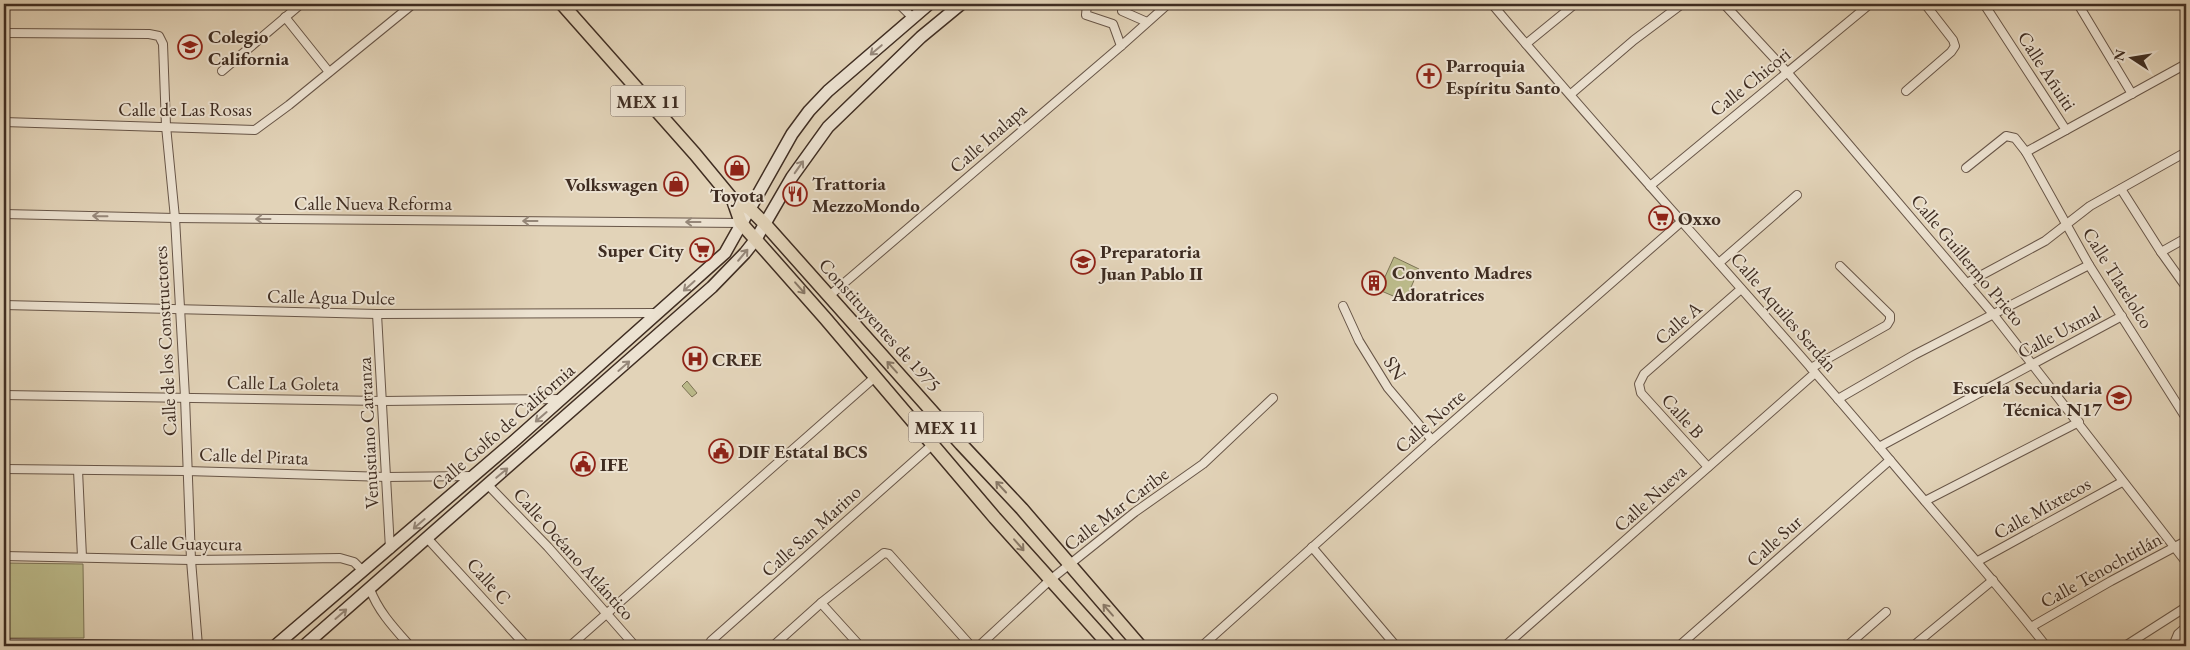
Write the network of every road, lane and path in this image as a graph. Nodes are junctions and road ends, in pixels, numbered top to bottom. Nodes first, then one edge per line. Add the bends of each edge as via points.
1 (302, 4) edge
2 (413, 4) edge
3 (562, 4) edge
4 (899, 4) edge
5 (929, 4) edge
6 (960, 4) edge
7 (1087, 4) edge
8 (1168, 4) edge
9 (1492, 4) edge
10 (1575, 4) edge
11 (1682, 4) edge
12 (1724, 4) edge
13 (1870, 4) edge
14 (1925, 4) edge
15 (1984, 4) edge
16 (2078, 4) edge
17 (1122, 7) edge
18 (285, 17) junction
19 (913, 18) junction
20 (1147, 22) junction
21 (1113, 24) junction
22 (4, 34) edge
23 (921, 37) junction
24 (1526, 44) junction
25 (1121, 46) junction
26 (2186, 64) edge
27 (222, 71) dead end
28 (329, 72) junction
29 (1787, 72) junction
30 (1906, 91) dead end
31 (1570, 94) junction
32 (2132, 94) junction
33 (4, 122) edge
34 (166, 126) junction
35 (2066, 130) junction
36 (2026, 152) junction
37 (2186, 152) edge
38 (1966, 168) dead end
39 (1650, 186) junction
40 (2121, 189) junction
41 (1797, 196) dead end
42 (733, 200) junction
43 (750, 209) junction
44 (4, 214) edge
45 (175, 218) junction
46 (1682, 222) junction
47 (741, 223) junction
48 (764, 223) junction
49 (2066, 224) junction
50 (756, 238) junction
51 (2186, 238) edge
52 (2161, 252) junction
53 (1719, 263) junction
54 (2089, 265) junction
55 (1840, 266) dead end
56 (1967, 282) junction
57 (2186, 287) edge
58 (1741, 288) junction
59 (829, 296) junction
60 (4, 305) edge
61 (1343, 306) dead end
62 (180, 310) junction
63 (659, 313) junction
64 (377, 314) junction
65 (1994, 314) junction
66 (2122, 316) junction
67 (670, 325) junction
68 (2033, 364) junction
69 (1813, 371) junction
70 (875, 377) junction
71 (1639, 384) joint
72 (4, 395) edge
73 (185, 397) junction
74 (1273, 398) dead end
75 (562, 399) junction
76 (1838, 399) junction
77 (383, 401) junction
78 (576, 408) junction
79 (2186, 418) edge
80 (2079, 422) junction
81 (1432, 440) junction
82 (932, 445) junction
83 (1879, 447) junction
84 (1890, 460) junction
85 (1708, 468) junction
86 (4, 469) edge
87 (78, 470) junction
88 (186, 471) junction
89 (473, 476) junction
90 (386, 477) junction
91 (2122, 482) junction
92 (488, 485) junction
93 (1926, 501) junction
94 (428, 538) junction
95 (2186, 541) edge
96 (2175, 547) junction
97 (1312, 548) junction
98 (390, 549) junction
99 (4, 556) edge
100 (82, 557) junction
101 (191, 560) junction
102 (1978, 561) junction
103 (2186, 561) edge
104 (1069, 566) junction
105 (363, 571) junction
106 (1050, 580) junction
107 (1993, 580) junction
108 (370, 588) junction
109 (821, 603) junction
110 (2186, 607) edge
111 (1886, 612) dead end
112 (606, 614) junction
113 (2032, 627) junction
114 (2186, 627) edge
115 (710, 641) dead end
116 (4, 643) edge
117 (198, 646) edge
118 (242, 646) edge
119 (275, 646) edge
120 (304, 646) edge
121 (410, 646) edge
122 (526, 646) edge
123 (570, 646) edge
124 (635, 646) edge
125 (773, 646) edge
126 (860, 646) edge
127 (971, 646) edge
128 (978, 646) edge
129 (1110, 646) edge
130 (1140, 646) edge
131 (1202, 646) edge
132 (1396, 646) edge
133 (1505, 646) edge
134 (1679, 646) edge
135 (1847, 646) edge
136 (1913, 646) edge
137 (2046, 646) edge
138 (2126, 646) edge
139 (2173, 646) edge

1 - 18 street
2 - 28 street, Calle de Las Rosas
3 - 42 main road, MEX 11
4 - 19 street
5 - 19 street, Calle Golfo de California
6 - 23 street, Calle Golfo de California
7 - 21 street via 1086,15
8 - 20 street, Calle Inalapa
9 - 24 street, Calle Aquiles Serdán
10 - 24 street
11 - 31 street
12 - 29 street, Calle Guillermo Prieto
13 - 29 street, Calle Chicori
14 - 30 street via 1955,46
15 - 35 street, Calle Añuiti
16 - 32 street
17 - 20 street
17 - 21 street
18 - 27 street
18 - 28 street
19 - 23 street
19 -> 43 street, Calle Golfo de California via 809,111 792,134
20 - 25 street, Calle Inalapa
21 - 25 street
22 - 34 street, Calle de los Constructores via 159,36 163,44
48 -> 23 street, Calle Golfo de California via 828,127
24 - 31 street, Calle Aquiles Serdán
25 - 59 street, Calle Inalapa
26 - 32 street
28 - 34 street, Calle de Las Rosas via 255,130
29 - 39 street, Calle Chicori
29 - 56 street, Calle Guillermo Prieto
31 - 39 street, Calle Aquiles Serdán
32 - 35 street
33 - 34 street, Calle de Las Rosas
34 - 45 street, Calle de los Constructores
35 - 36 street
36 - 38 street via 2015,138 2006,136
36 - 49 street, Calle Tlatelolco
37 - 40 street
39 - 46 street, Calle Aquiles Serdán
40 - 49 street
40 - 52 street
41 - 53 street
42 - 43 main road, MEX 11
42 - 47 main road, MEX 11
43 - 47 street, Calle Golfo de California
43 - 48 main road, Constituyentes de 1975 / MEX 11
45 -> 44 street, Calle Nueva Reforma
47 -> 45 street, Calle Nueva Reforma
45 - 62 street, Calle de los Constructores
46 - 53 street, Calle Aquiles Serdán
46 - 81 street, Calle Norte
47 - 50 main road, MEX 11
47 -> 63 street, Calle Golfo de California via 725,253
48 - 50 street, Calle Golfo de California
48 - 59 main road, Constituyentes de 1975 / MEX 11
49 - 54 street, Calle Tlatelolco
49 - 56 street via 2045,241
67 -> 50 street, Calle Golfo de California via 734,265
50 -> 70 main road, Constituyentes de 1975 / MEX 11
51 - 52 street
52 - 57 street
53 - 58 street, Calle Aquiles Serdán
54 - 65 street
54 - 66 street, Calle Tlatelolco
55 - 69 street, Calle Nueva via 1890,315 1890,320 1887,325
56 - 65 street, Calle Guillermo Prieto
58 - 69 street, Calle Aquiles Serdán
58 - 71 street, Calle A via 1644,374
104 -> 59 main road, Constituyentes de 1975 / MEX 11 via 1022,509
60 - 62 street, Calle Agua Dulce
61 - 81 street, SN via 1359,341 1388,388
62 - 64 street, Calle Agua Dulce
62 - 73 street, Calle de los Constructores
63 - 64 street, Calle Agua Dulce
63 - 67 street
63 - 75 street, Calle Golfo de California
64 - 77 street, Venustiano Carranza
65 - 68 street, Calle Guillermo Prieto
65 - 76 street
66 - 68 street, Calle Uxmal
66 - 79 street, Calle Tlatelolco
78 -> 67 street, Calle Golfo de California
68 - 80 street, Calle Guillermo Prieto
68 - 83 street, Calle Uxmal
69 - 76 street, Calle Aquiles Serdán
69 - 85 street, Calle Nueva
70 - 82 main road, Constituyentes de 1975 / MEX 11
70 - 112 street
71 - 85 street, Calle B via 1641,393
72 - 73 street, Calle La Goleta
73 - 77 street, Calle La Goleta
73 - 88 street, Calle de los Constructores
74 - 104 street, Calle Mar Caribe via 1204,464 1135,512
75 - 77 street, Calle La Goleta
75 - 78 street
75 -> 89 street, Calle Golfo de California
76 - 83 street, Calle Aquiles Serdán
77 - 90 street, Venustiano Carranza
92 -> 78 street, Calle Golfo de California
80 - 91 street, Calle Guillermo Prieto
80 - 93 street
81 - 97 street, Calle Norte
82 -> 106 main road, Constituyentes de 1975 / MEX 11
82 - 115 street, Calle San Marino
83 - 84 street, Calle Aquiles Serdán
84 - 93 street, Calle Aquiles Serdán
84 - 134 street, Calle Sur
85 - 133 street, Calle Nueva
86 - 87 street, Calle del Pirata
87 - 88 street, Calle del Pirata
87 - 100 street
88 - 90 street, Calle del Pirata
88 - 101 street, Calle de los Constructores
89 - 90 street, Calle del Pirata
89 - 92 street
89 -> 98 street, Calle Golfo de California
90 - 98 street, Venustiano Carranza
91 - 96 street, Calle Guillermo Prieto
91 - 102 street, Calle Mixtecos
92 - 94 street, Calle Golfo de California
92 - 112 street, Calle Océano Atlántico
93 - 102 street, Calle Aquiles Serdán
94 - 108 street, Calle Golfo de California
94 - 122 street, Calle C
95 - 96 street, Calle Tenochtitlán
96 - 103 street, Calle Guillermo Prieto
96 - 113 street, Calle Tenochtitlán
97 - 131 street, Calle Norte
97 - 132 street
98 - 105 street, Calle Golfo de California
99 - 100 street, Calle Guaycura
100 - 101 street, Calle Guaycura
101 - 105 street, Calle Guaycura via 340,558 354,562
101 - 117 street, Calle de los Constructores
102 - 107 street, Calle Aquiles Serdán
104 - 106 street, Calle Mar Caribe
130 -> 104 main road, Constituyentes de 1975 / MEX 11
105 - 108 street
105 - 119 street, Calle Golfo de California
106 - 128 street, Calle Mar Caribe
106 - 129 main road, Constituyentes de 1975 / MEX 11
107 - 113 street, Calle Aquiles Serdán
107 - 136 street
120 -> 108 street, Calle Golfo de California
108 - 121 street via 387,620
109 - 125 street
109 - 126 street
109 - 127 street via 878,555 889,554
110 - 138 street
111 - 135 street
112 - 123 street
112 - 124 street, Calle Océano Atlántico
113 - 137 street, Calle Aquiles Serdán
114 - 139 street via 2178,634
116 - 117 street
117 - 118 street

